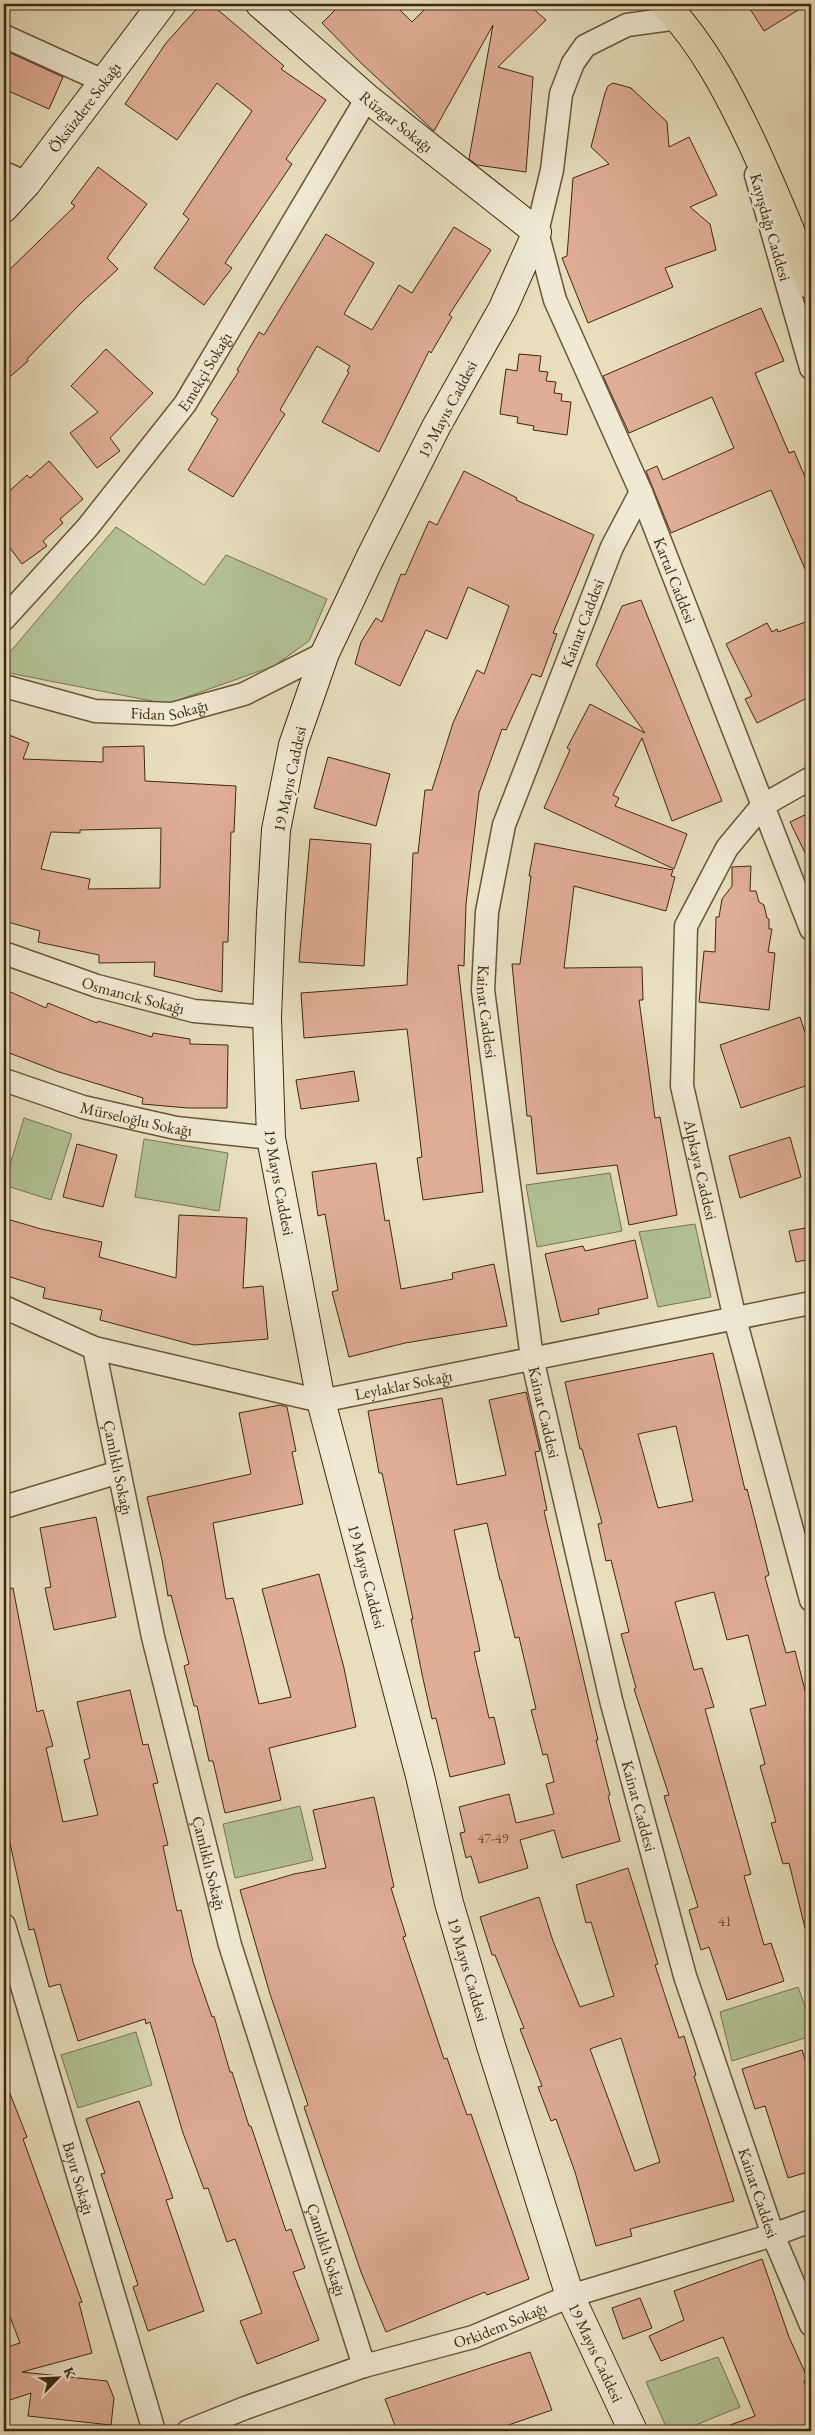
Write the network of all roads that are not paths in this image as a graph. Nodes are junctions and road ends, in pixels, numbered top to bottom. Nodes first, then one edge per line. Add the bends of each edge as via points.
1 (162, 4) edge
2 (260, 4) edge
3 (672, 8) edge
4 (4, 36) edge
5 (104, 81) junction
6 (367, 98) junction
7 (739, 114) junction
8 (15, 178) edge
9 (4, 208) edge
10 (538, 232) junction
11 (811, 284) edge
12 (811, 368) edge
13 (641, 492) junction
14 (4, 620) edge
15 (325, 653) junction
16 (4, 686) edge
17 (811, 778) edge
18 (762, 806) junction
19 (811, 929) edge
20 (4, 953) edge
21 (268, 1017) junction
22 (4, 1080) edge
23 (271, 1138) junction
24 (811, 1303) edge
25 (4, 1307) edge
26 (734, 1319) junction
27 (94, 1348) junction
28 (532, 1358) junction
29 (321, 1401) junction
30 (119, 1472) junction
31 (4, 1507) edge
32 (811, 1600) edge
33 (4, 1925) edge
34 (13, 1995) edge
35 (811, 2221) edge
36 (773, 2235) junction
37 (570, 2296) junction
38 (811, 2325) edge
39 (364, 2366) junction
40 (154, 2431) edge
41 (188, 2431) edge
42 (633, 2431) edge

1 - 5 street, Öksüzdere Sokağı
2 - 6 street, Rüzgar Sokağı
3 - 7 main road, Kayışdağı Caddesi via 713,65
3 - 10 street, 19 Mayıs Caddesi via 585,46 572,63 561,94 552,170
4 - 5 street
5 - 8 street, Öksüzdere Sokağı
6 - 10 street, Rüzgar Sokağı
6 - 14 street, Emekçi Sokağı via 185,404 87,528
7 - 11 main road, Kayışdağı Caddesi via 778,199
7 - 12 street, Kayışdağı Caddesi
8 - 9 street, Öksüzdere Sokağı
10 - 13 street, Kartal Caddesi via 556,300
10 - 15 street, 19 Mayıs Caddesi via 503,308 436,428
13 - 18 street, Kartal Caddesi
13 - 28 street, Kainat Caddesi via 612,547 504,825 486,912 483,990
15 - 16 street, Fidan Sokağı via 244,694 172,714 95,711
15 - 21 street, 19 Mayıs Caddesi via 293,745 276,830
17 - 18 street, Alpkaya Caddesi
18 - 19 street, Kartal Caddesi
18 - 26 street, Alpkaya Caddesi via 727,848 686,926 682,1086
20 - 21 street, Osmancık Sokağı via 97,986 194,1011
21 - 23 street, 19 Mayıs Caddesi
22 - 23 street, Mürseloğlu Sokağı via 83,1107 176,1128
23 - 29 street, 19 Mayıs Caddesi
24 - 26 street, Leylaklar Sokağı
25 - 27 street, Leylaklar Sokağı
26 - 28 street, Leylaklar Sokağı
26 - 32 street, Alpkaya Caddesi
27 - 29 street, Leylaklar Sokağı
27 - 30 street, Çamlıklı Sokağı
28 - 29 street, Leylaklar Sokağı
28 - 36 street, Kainat Caddesi via 612,1700 683,1966
29 - 37 street, 19 Mayıs Caddesi via 420,1776 449,1903
30 - 31 street
30 - 39 street, Çamlıklı Sokağı via 154,1637 230,1945
33 - 34 street, Bayır Sokağı
34 - 40 street, Bayır Sokağı
35 - 36 street, Orkidem Sokağı
36 - 37 street, Orkidem Sokağı
36 - 38 street, Kainat Caddesi
37 - 39 street, Orkidem Sokağı via 473,2337
37 - 42 street, 19 Mayıs Caddesi
39 - 41 street, Orkidem Sokağı

